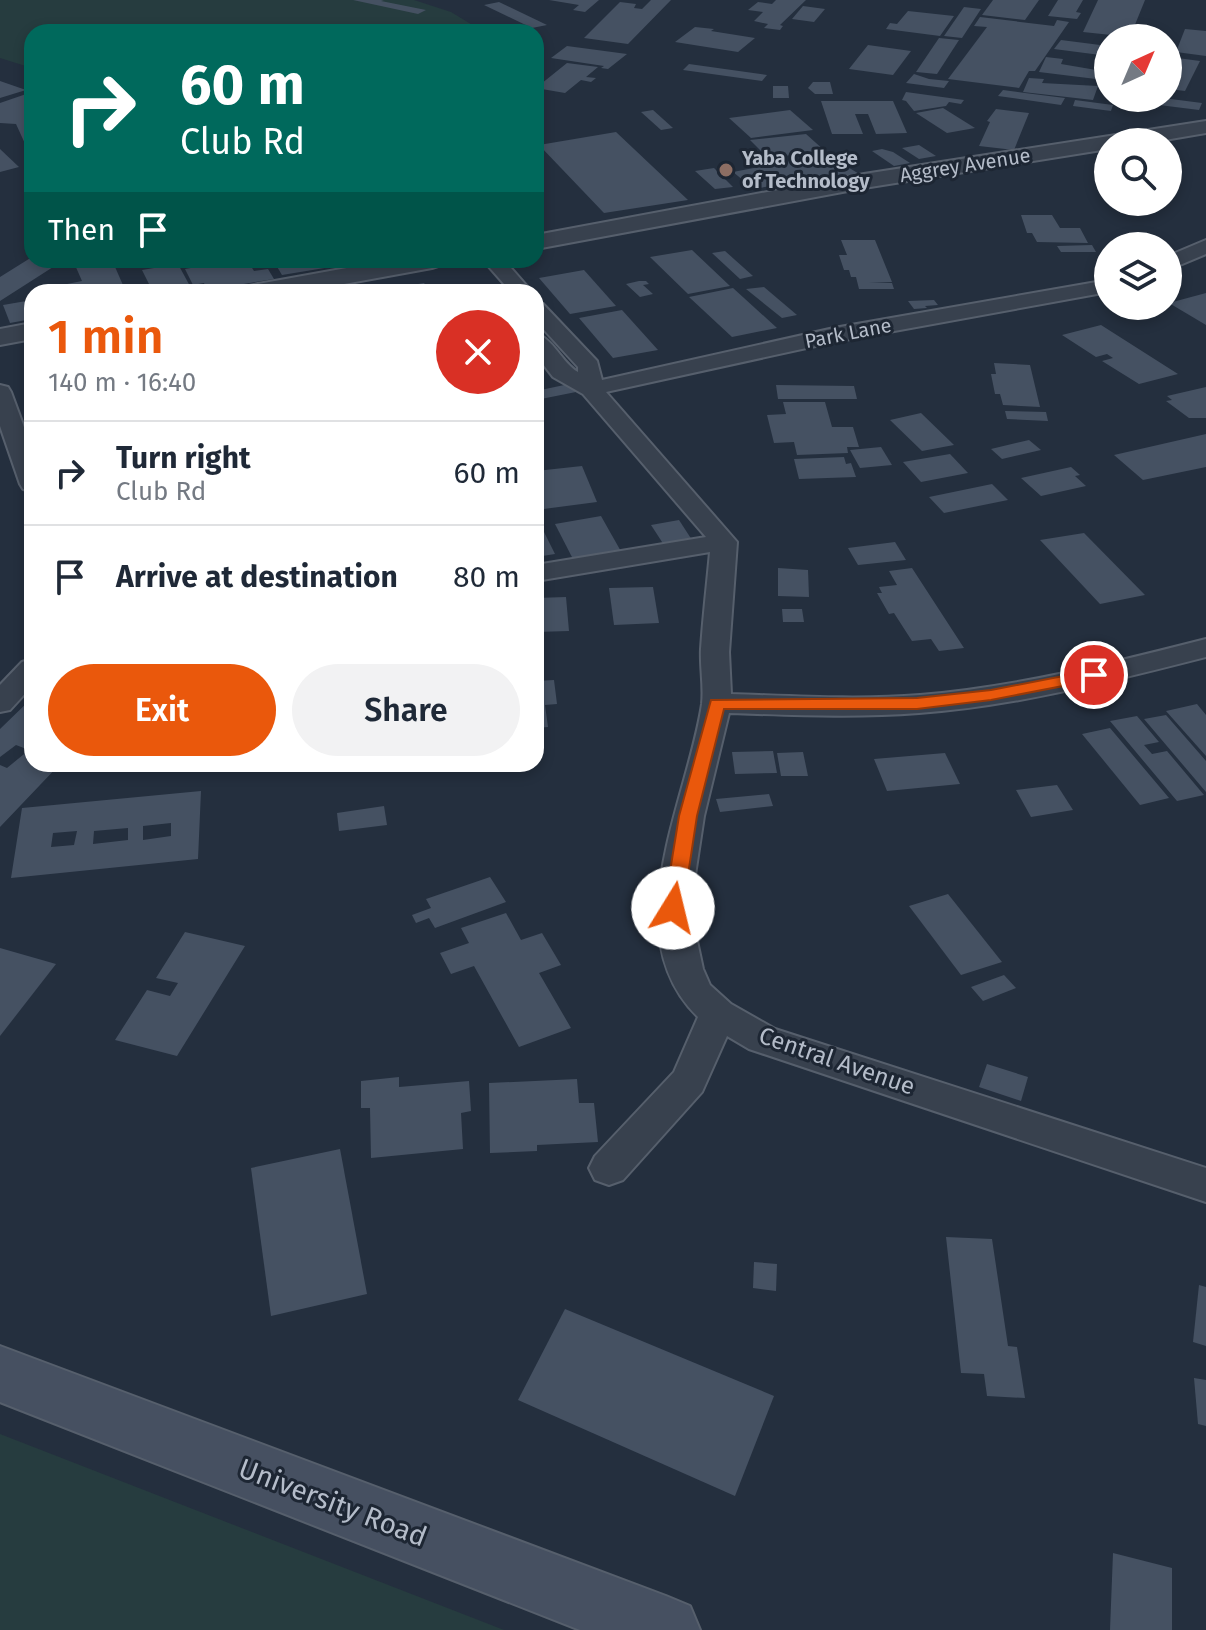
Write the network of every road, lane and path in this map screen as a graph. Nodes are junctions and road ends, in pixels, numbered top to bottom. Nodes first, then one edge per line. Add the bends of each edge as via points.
1 (1206, 127) edge
2 (544, 241) edge
3 (1206, 246) edge
4 (1182, 257) edge
5 (388, 268) edge
6 (475, 268) edge
7 (500, 268) edge
8 (302, 284) edge
9 (488, 284) edge
10 (515, 284) edge
11 (1094, 289) edge
12 (544, 317) edge
13 (24, 332) edge
14 (0, 337) edge
15 (544, 351) edge
16 (591, 389) junction
17 (0, 392) edge
18 (24, 461) edge
19 (724, 542) junction
20 (544, 572) edge
21 (1206, 648) edge
22 (24, 677) edge
23 (0, 703) edge
24 (717, 703) junction
25 (718, 1014) junction
26 (609, 1168) dead end
27 (1206, 1185) edge
28 (0, 1374) edge
29 (666, 1630) edge

1 - 2 street, Aggrey Avenue via 864,181
3 - 4 street
5 - 8 street
6 - 9 street
7 - 10 street
11 - 16 street, Park Lane via 834,335
12 - 16 street via 589,366
13 - 14 street
15 - 16 street via 561,372
16 - 19 street
17 - 18 street
19 - 20 street
19 - 24 street, Central Avenue via 715,652
21 - 24 street via 1006,692 917,704
22 - 23 street
24 - 25 street, Central Avenue via 688,816 673,908 685,969 696,993
25 - 26 street via 689,1081
25 - 27 street, Central Avenue via 762,1039
28 - 29 main road, University Road

